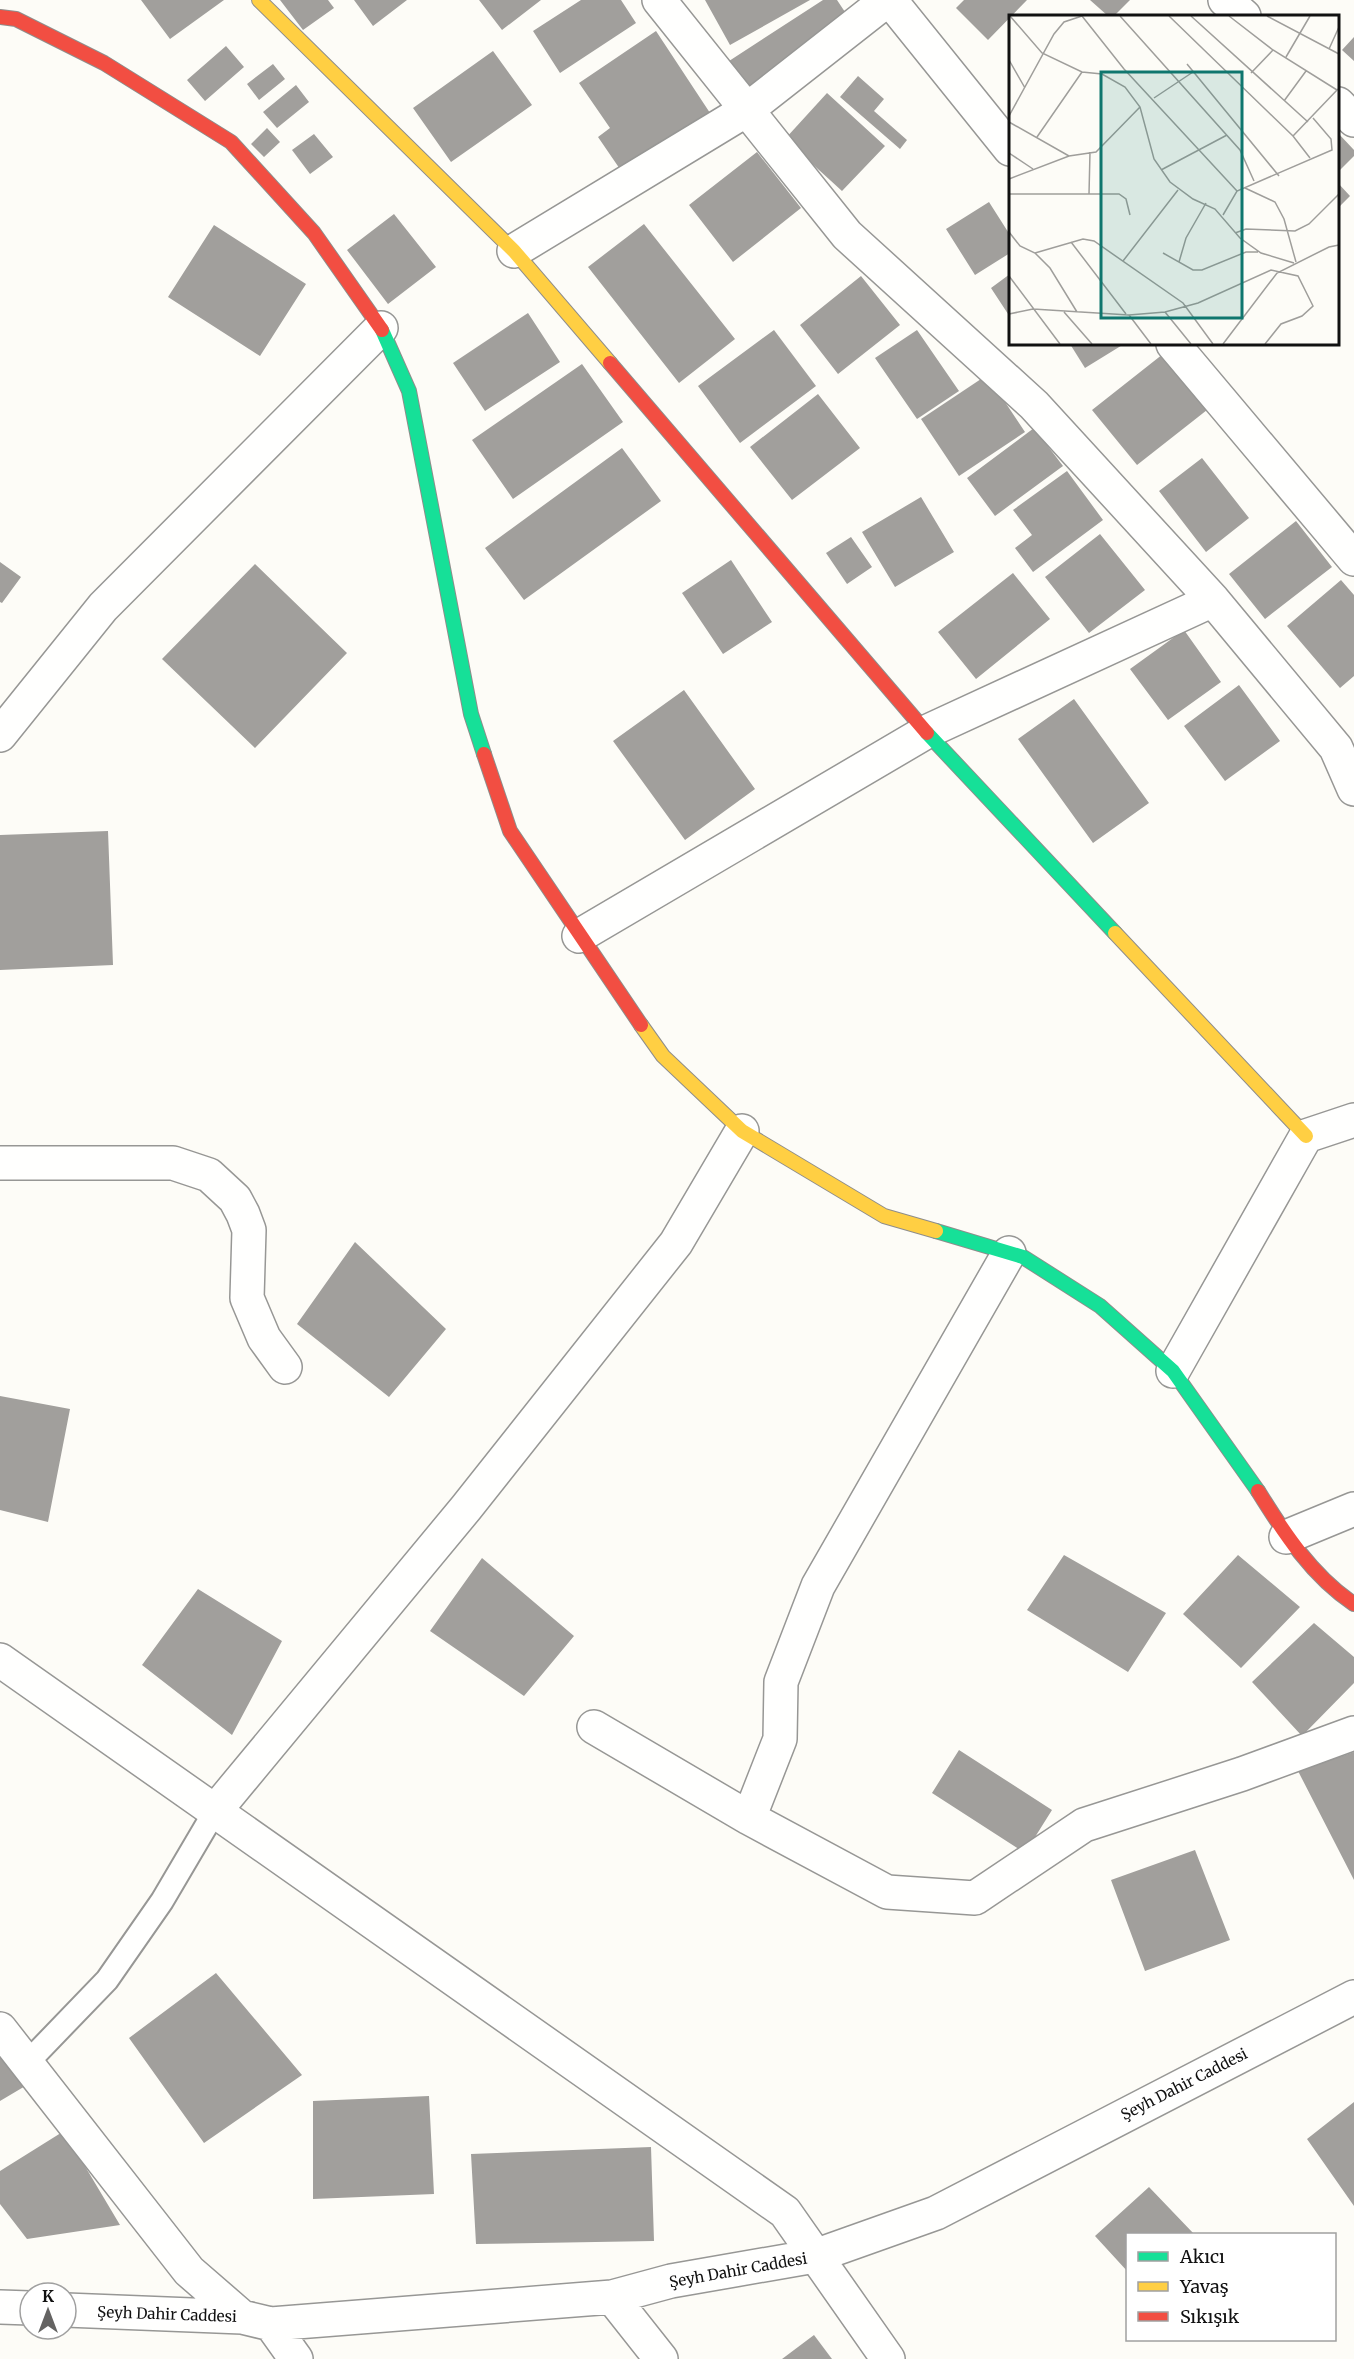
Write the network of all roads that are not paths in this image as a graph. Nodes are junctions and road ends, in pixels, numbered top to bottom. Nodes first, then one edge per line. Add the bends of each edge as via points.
1 (260, 0) edge
2 (659, 0) edge
3 (888, 0) edge
4 (1225, 0) edge
5 (1243, 15) edge
6 (0, 17) edge
7 (1339, 105) edge
8 (748, 109) junction
9 (1354, 120) edge
10 (1009, 147) edge
11 (514, 251) junction
12 (381, 328) junction
13 (1174, 345) edge
14 (1354, 559) edge
15 (1213, 600) junction
16 (926, 732) junction
17 (0, 735) edge
18 (1354, 789) edge
19 (579, 936) junction
20 (1354, 1120) edge
21 (742, 1131) junction
22 (1306, 1136) junction
23 (0, 1163) edge
24 (1009, 1253) junction
25 (285, 1367) dead end
26 (1173, 1371) junction
27 (1354, 1509) edge
28 (1286, 1537) junction
29 (1354, 1604) edge
30 (0, 1660) edge
31 (594, 1727) dead end
32 (1354, 1733) edge
33 (215, 1811) junction
34 (749, 1818) junction
35 (1354, 1997) edge
36 (0, 2029) edge
37 (27, 2063) junction
38 (815, 2256) junction
39 (612, 2297) junction
40 (0, 2307) edge
41 (18, 2308) edge
42 (78, 2311) edge
43 (256, 2320) junction
44 (296, 2359) edge
45 (661, 2359) edge
46 (888, 2359) edge

1 - 11 street
2 - 8 street
3 - 8 street
3 - 10 street
4 - 5 street
6 - 12 street via 16,19 104,63 231,142 314,233
7 - 9 street
8 - 11 street
8 - 15 street via 847,235 1034,405
11 - 16 street
12 - 17 street via 103,607
12 - 19 street via 409,391 471,714 510,831
13 - 14 street
15 - 16 street
15 - 18 street via 1336,748
16 - 19 street
16 - 22 street
19 - 21 street via 663,1056
20 - 22 street
21 - 24 street via 884,1216
21 - 33 street via 676,1243 466,1508
22 - 26 street
23 - 25 street via 173,1163 208,1175 235,1199 243,1214 249,1230 247,1298 264,1338
24 - 26 street via 1023,1257 1100,1306
24 - 34 street via 818,1586 781,1682 780,1739
26 - 28 street via 1253,1482
27 - 28 street
28 - 29 street via 1336,1592
30 - 33 street
31 - 34 street
32 - 34 street via 1084,1825 975,1898 887,1892
33 - 37 lane via 162,1901 107,1980
33 - 38 street via 785,2212
35 - 38 street, Şeyh Dahir Caddesi via 936,2213
36 - 37 street
37 - 43 street via 189,2271
38 - 39 street, Şeyh Dahir Caddesi via 671,2281
38 - 46 street
39 - 43 street, Şeyh Dahir Caddesi
39 - 45 street
40 - 41 street
42 - 43 street, Şeyh Dahir Caddesi
43 - 44 street

